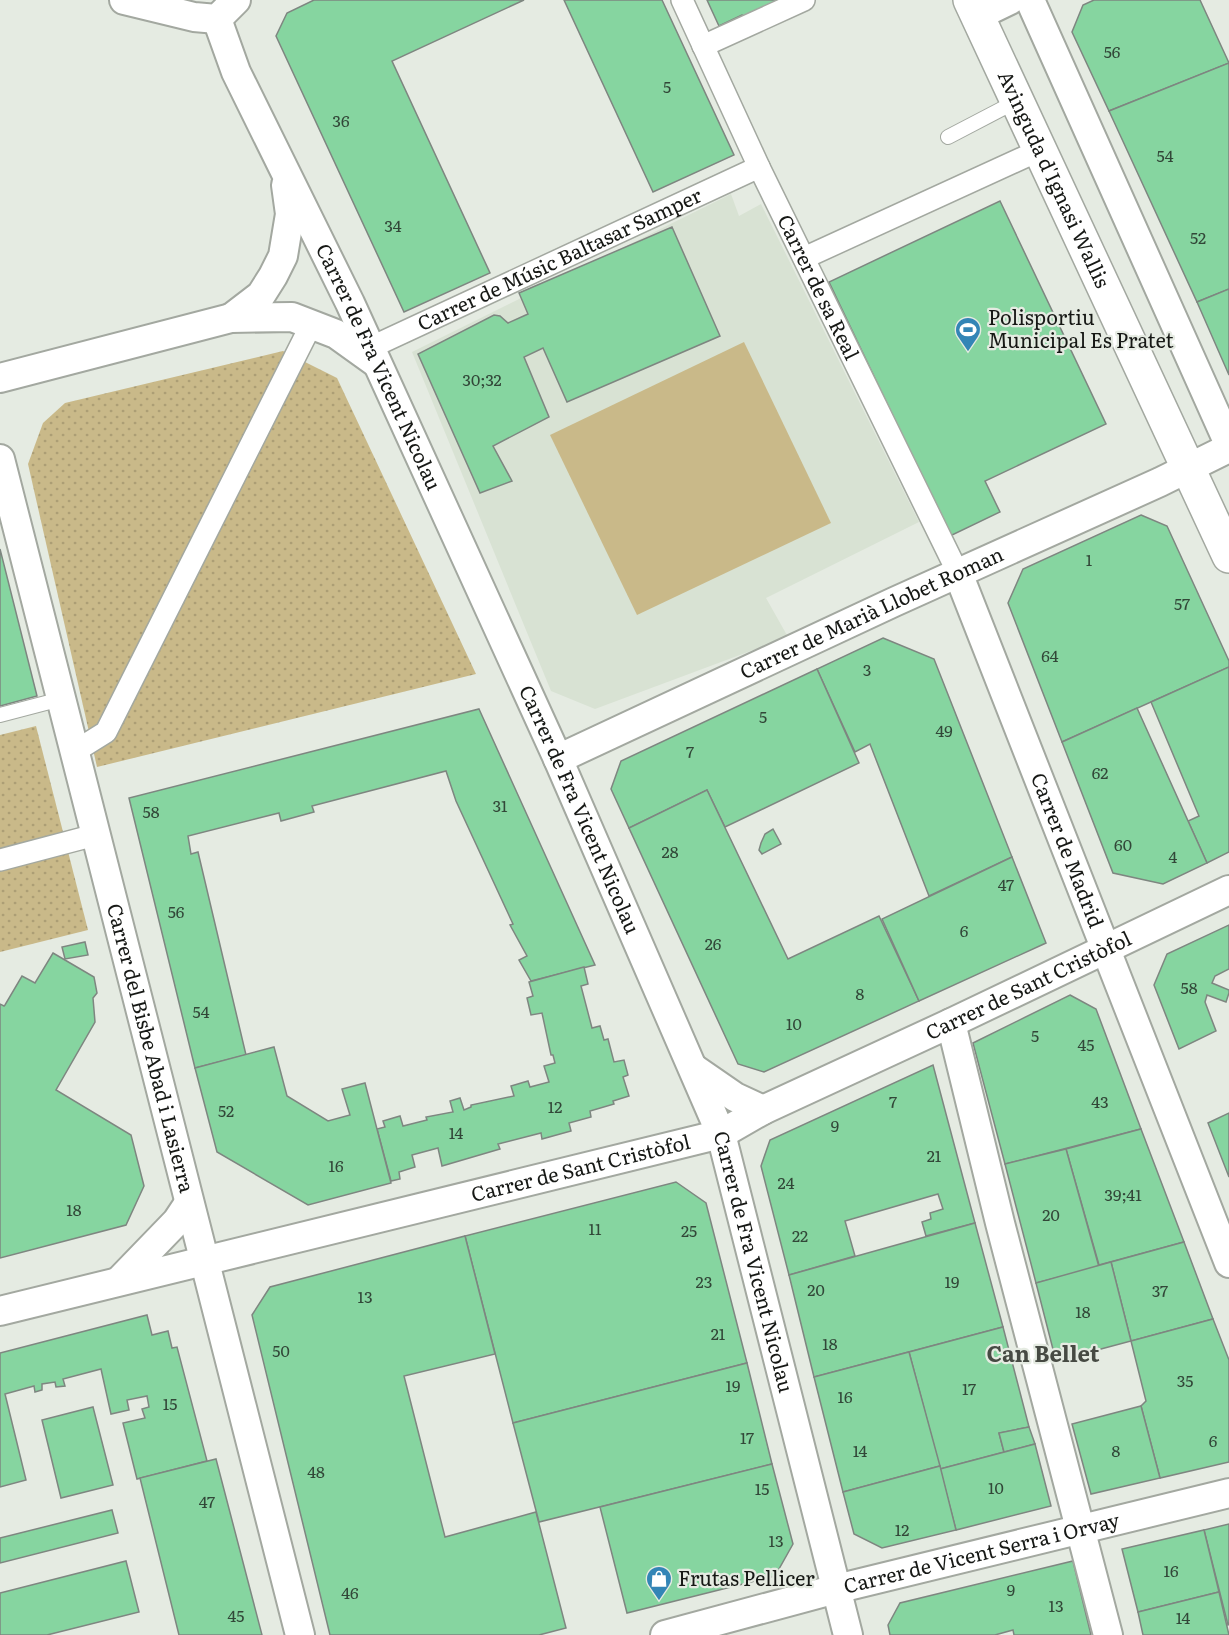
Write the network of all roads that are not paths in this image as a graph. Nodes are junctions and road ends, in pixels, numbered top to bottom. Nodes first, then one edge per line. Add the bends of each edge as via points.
1 (124, 0) edge
2 (682, 0) edge
3 (804, 0) edge
4 (1010, 0) edge
5 (1030, 0) edge
6 (974, 8) edge
7 (226, 9) edge
8 (703, 46) junction
9 (1017, 100) junction
10 (948, 137) dead end
11 (1040, 150) junction
12 (759, 166) junction
13 (283, 168) junction
14 (804, 258) junction
15 (231, 318) junction
16 (312, 323) junction
17 (369, 355) junction
18 (0, 378) edge
19 (1229, 446) edge
20 (0, 459) edge
21 (1188, 467) junction
22 (1229, 556) edge
23 (958, 573) junction
24 (61, 699) junction
25 (0, 715) edge
26 (74, 752) junction
27 (558, 759) junction
28 (95, 835) junction
29 (0, 860) edge
30 (1229, 890) edge
31 (1106, 949) junction
32 (951, 1023) junction
33 (693, 1068) junction
34 (763, 1110) junction
35 (721, 1134) junction
36 (189, 1203) junction
37 (205, 1261) junction
38 (1229, 1263) edge
39 (117, 1282) junction
40 (0, 1311) edge
41 (1229, 1493) edge
42 (1081, 1529) junction
43 (836, 1589) junction
44 (300, 1635) edge
45 (664, 1635) edge
46 (848, 1635) edge
47 (1108, 1635) edge

1 - 7 street via 194,17
2 - 8 street, Carrer de sa Real
3 - 8 street
4 - 6 street
5 - 19 street
6 - 9 street, Avinguda d'Ignasi Wallis
7 - 13 street, Carrer de Fra Vicent Nicolau via 236,72
8 - 12 street, Carrer de sa Real
9 - 10 lane
9 - 11 street, Avinguda d'Ignasi Wallis
11 - 14 street
11 - 21 street, Avinguda d'Ignasi Wallis
12 - 14 street, Carrer de sa Real
12 - 17 street, Carrer de Músic Baltasar Samper
13 - 15 street via 290,214 283,256 261,295
13 - 17 street, Carrer de Fra Vicent Nicolau via 322,245
14 - 23 street, Carrer de sa Real
15 - 16 street via 292,317
15 - 18 street
16 - 17 street
16 - 26 street via 106,732
17 - 27 street, Carrer de Fra Vicent Nicolau
19 - 21 street, Carrer de Marià Llobet Roman
20 - 24 street, Carrer del Bisbe Abad i Lasierra
21 - 22 street, Avinguda d'Ignasi Wallis
21 - 23 street, Carrer de Marià Llobet Roman
23 - 27 street, Carrer de Marià Llobet Roman
23 - 31 street, Carrer de Madrid
24 - 25 lane
24 - 26 street, Carrer del Bisbe Abad i Lasierra
26 - 28 street, Carrer del Bisbe Abad i Lasierra
27 - 33 street, Carrer de Fra Vicent Nicolau
28 - 29 street
28 - 36 street, Carrer del Bisbe Abad i Lasierra
30 - 31 street, Carrer de Sant Cristòfol
31 - 32 street, Carrer de Sant Cristòfol
31 - 38 street, Carrer de Madrid
32 - 34 street, Carrer de Sant Cristòfol
32 - 42 street
33 - 34 street via 735,1097
33 - 35 street, Carrer de Fra Vicent Nicolau
34 - 35 street, Carrer de Sant Cristòfol
35 - 37 street, Carrer de Sant Cristòfol
35 - 43 street, Carrer de Fra Vicent Nicolau
36 - 37 street, Carrer del Bisbe Abad i Lasierra
36 - 39 street via 177,1221
37 - 39 street, Carrer de Sant Cristòfol
37 - 44 street, Carrer del Bisbe Abad i Lasierra
39 - 40 street, Carrer de Sant Cristòfol
41 - 42 street, Carrer de Vicent Serra i Orvay
42 - 43 street, Carrer de Vicent Serra i Orvay
42 - 47 street
43 - 45 street, Carrer de Vicent Serra i Orvay
43 - 46 street, Carrer de Fra Vicent Nicolau

